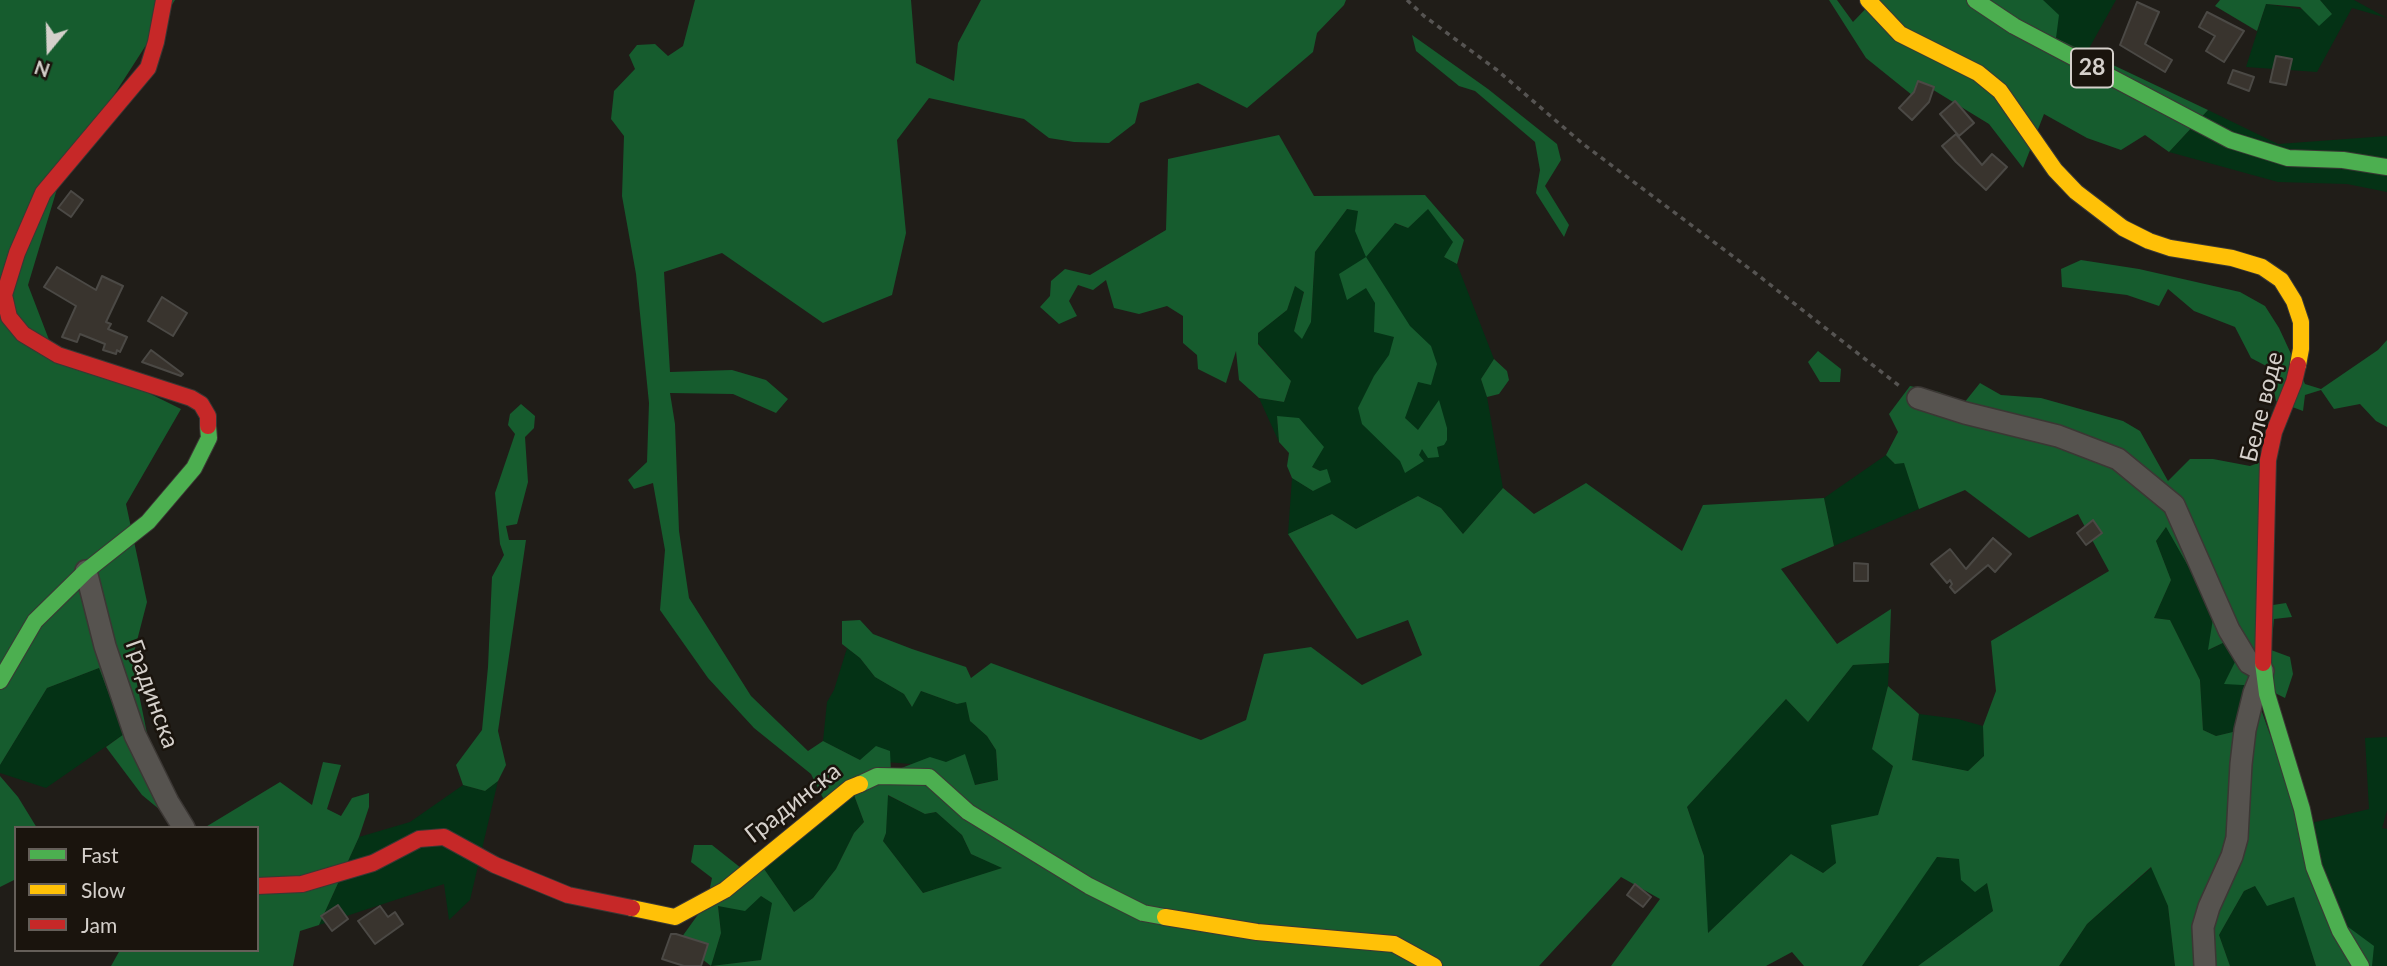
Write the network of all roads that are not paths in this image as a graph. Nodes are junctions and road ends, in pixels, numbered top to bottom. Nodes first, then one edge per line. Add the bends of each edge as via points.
1 (164, 0) edge
2 (1868, 0) edge
3 (1975, 0) edge
4 (2387, 167) edge
5 (1918, 398) road end
6 (86, 571) junction
7 (2263, 671) junction
8 (0, 681) edge
9 (183, 826) edge
10 (259, 886) edge
11 (1434, 966) edge
12 (2205, 966) edge
13 (2361, 966) edge

1 - 6 street via 148,68 43,193 4,295 9,317 23,334 58,355 191,398 208,416 209,438 194,468 148,522
2 - 7 street, Беле воде via 1900,34 1978,73 2000,91 2055,170 2112,220 2160,245 2262,267 2280,280 2294,301 2301,322 2301,349 2268,460
3 - 4 street, 28 via 2014,26 2230,140 2288,158
5 - 7 street via 2059,436 2118,458 2174,505 2229,630 2249,663
6 - 8 street via 35,621
6 - 9 street, Градинска via 135,735
7 - 12 street via 2245,730 2237,838 2203,927
7 - 13 street, Беле воде via 2314,867 2340,931
10 - 11 street, Градинска via 302,884 373,863 419,839 444,837 495,865 568,895 675,917 725,890 850,788 877,776 929,777 968,812 1089,886 1143,913 1257,932 1394,944

